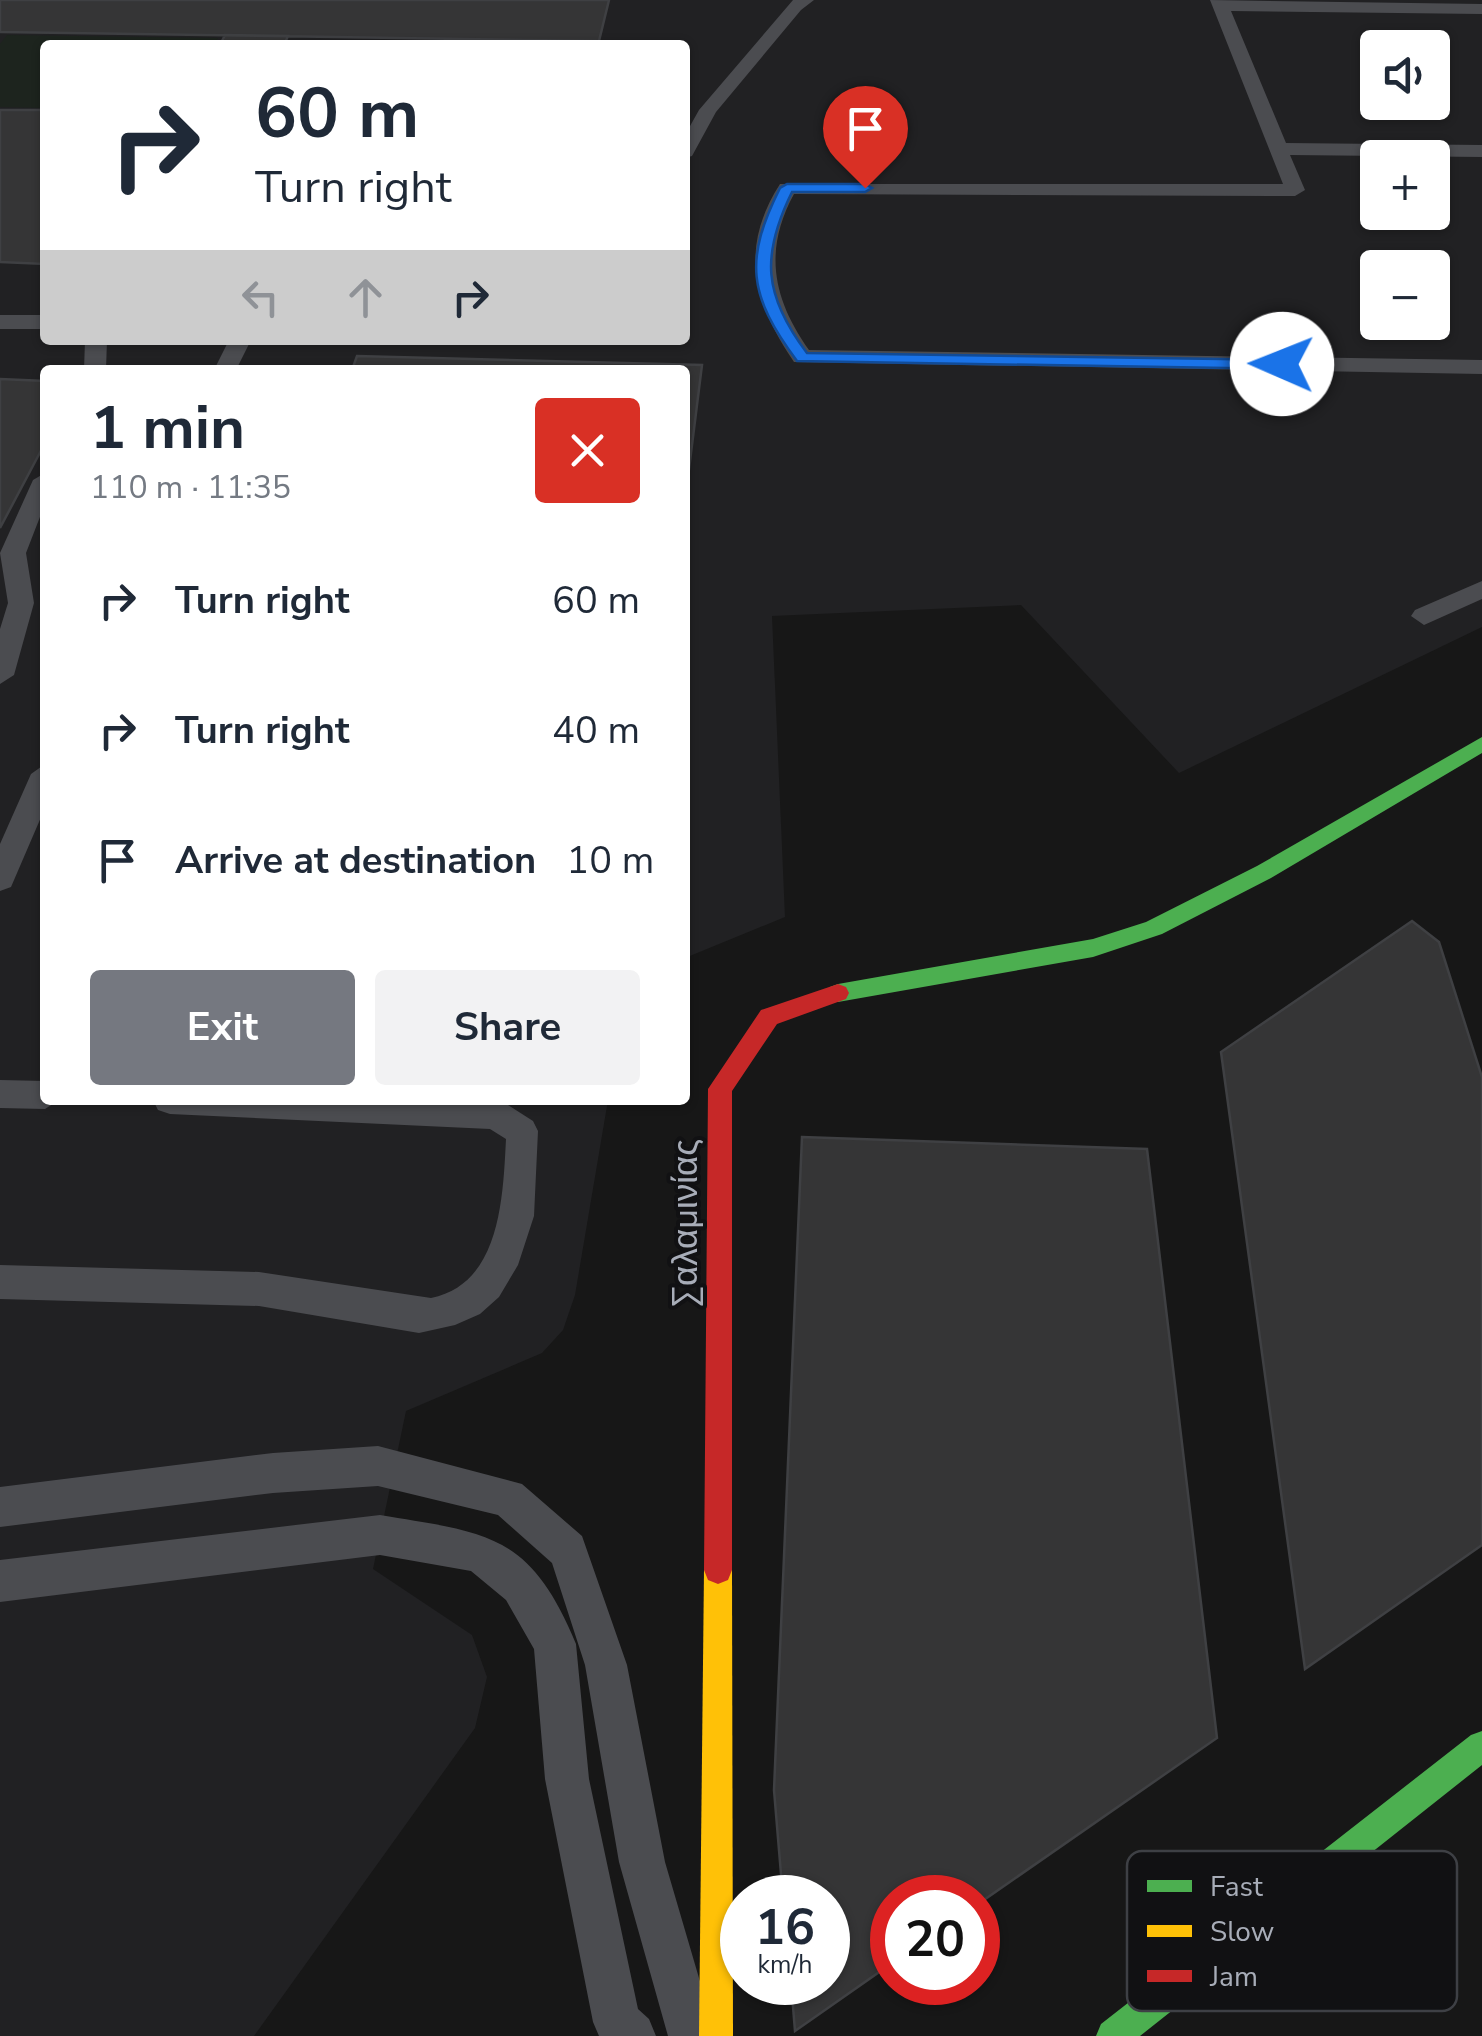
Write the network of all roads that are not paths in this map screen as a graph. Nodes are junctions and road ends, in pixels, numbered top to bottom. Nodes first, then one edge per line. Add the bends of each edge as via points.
1 (806, 0) edge
2 (1219, 3) edge
3 (1482, 9) edge
4 (690, 143) edge
5 (1278, 149) junction
6 (1482, 151) edge
7 (0, 308) edge
8 (40, 308) edge
9 (0, 322) edge
10 (40, 322) edge
11 (1482, 367) edge
12 (40, 490) edge
13 (1482, 589) edge
14 (1424, 616) dead end
15 (0, 676) edge
16 (1482, 744) edge
17 (40, 786) edge
18 (0, 879) edge
19 (0, 1094) edge
20 (40, 1095) edge
21 (279, 1105) edge
22 (0, 1282) edge
23 (0, 1507) edge
24 (0, 1581) edge
25 (1482, 1746) edge
26 (1348, 1851) edge
27 (1144, 2011) edge
28 (632, 2036) edge
29 (692, 2036) edge
30 (716, 2036) edge
31 (1112, 2036) edge

1 - 4 lane via 708,110
2 - 3 lane
2 - 5 lane
5 - 6 lane
5 - 11 lane via 1294,190 787,188 765,233 763,282 802,358
7 - 8 lane
9 - 10 lane
12 - 15 lane via 8,557 21,603
13 - 14 lane
16 - 30 street, Σαλαμινίας via 1154,928 1092,948 853,988 769,1017 720,1090
17 - 18 lane
19 - 20 lane
21 - 22 lane via 496,1115 521,1131 519,1208 507,1254 485,1283 444,1313 428,1316 274,1287
23 - 29 lane via 378,1466 508,1498 568,1550 606,1665 642,1862
24 - 28 lane via 380,1535 480,1552 521,1585 554,1644 567,1779 617,2022
25 - 26 street
27 - 31 street

